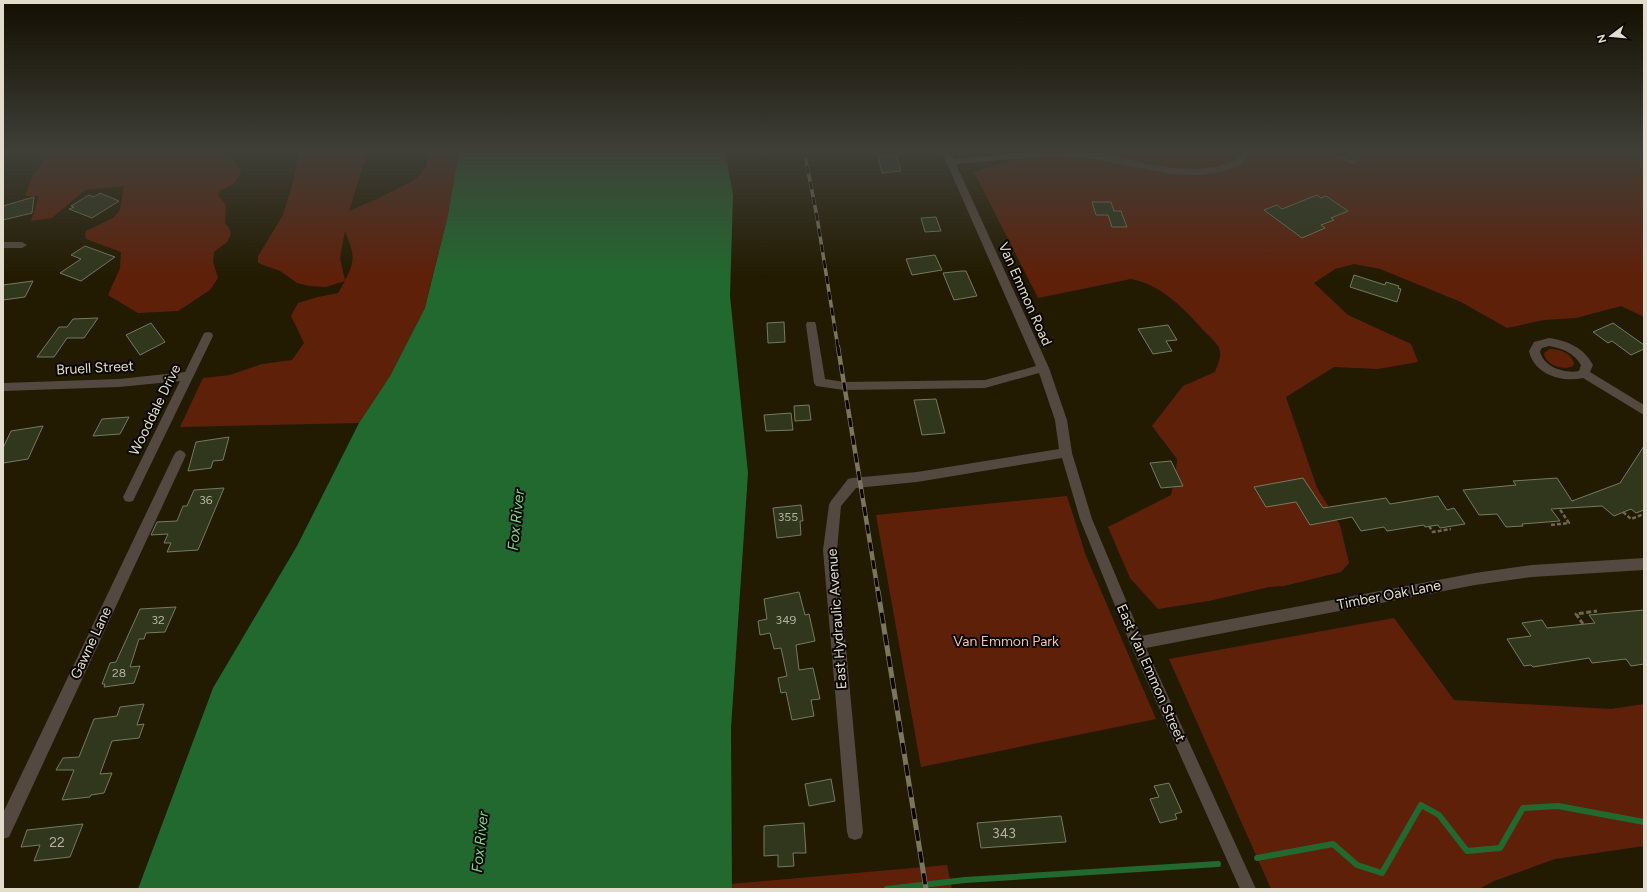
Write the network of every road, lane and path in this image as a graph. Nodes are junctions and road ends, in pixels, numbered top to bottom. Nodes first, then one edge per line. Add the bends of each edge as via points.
1 (963, 192) edge
2 (3, 245) edge
3 (22, 245) dead end
4 (811, 325) dead end
5 (208, 336) dead end
6 (1043, 368) junction
7 (1584, 374) dead end
8 (188, 376) junction
9 (3, 387) edge
10 (1644, 411) edge
11 (1066, 453) junction
12 (180, 455) dead end
13 (129, 497) dead end
14 (1559, 508) dead end
15 (1623, 512) dead end
16 (1644, 514) edge
17 (1551, 525) dead end
18 (1429, 526) dead end
19 (1451, 529) dead end
20 (1644, 564) edge
21 (1597, 611) dead end
22 (1583, 624) dead end
23 (1137, 643) junction
24 (3, 831) edge
25 (855, 832) dead end
26 (1248, 889) edge

1 - 6 street, Van Emmon Road
2 - 3 street
4 - 6 street via 820,383 844,386 985,384
5 - 8 street, Wooddale Drive
6 - 11 street, Van Emmon Road via 1061,420
7 - 10 street
8 - 9 street, Bruell Street via 119,383
8 - 13 street, Wooddale Drive
11 - 23 street, East Van Emmon Street via 1086,519
11 - 25 street, East Hydraulic Avenue via 917,477 852,483 835,505 830,550
12 - 24 street, Gawne Lane
14 - 17 path via 1569,523
15 - 16 path via 1631,519
18 - 19 path via 1433,532
20 - 23 street, Timber Oak Lane via 1532,571 1481,578
21 - 22 path via 1576,614
23 - 26 street, East Van Emmon Street

